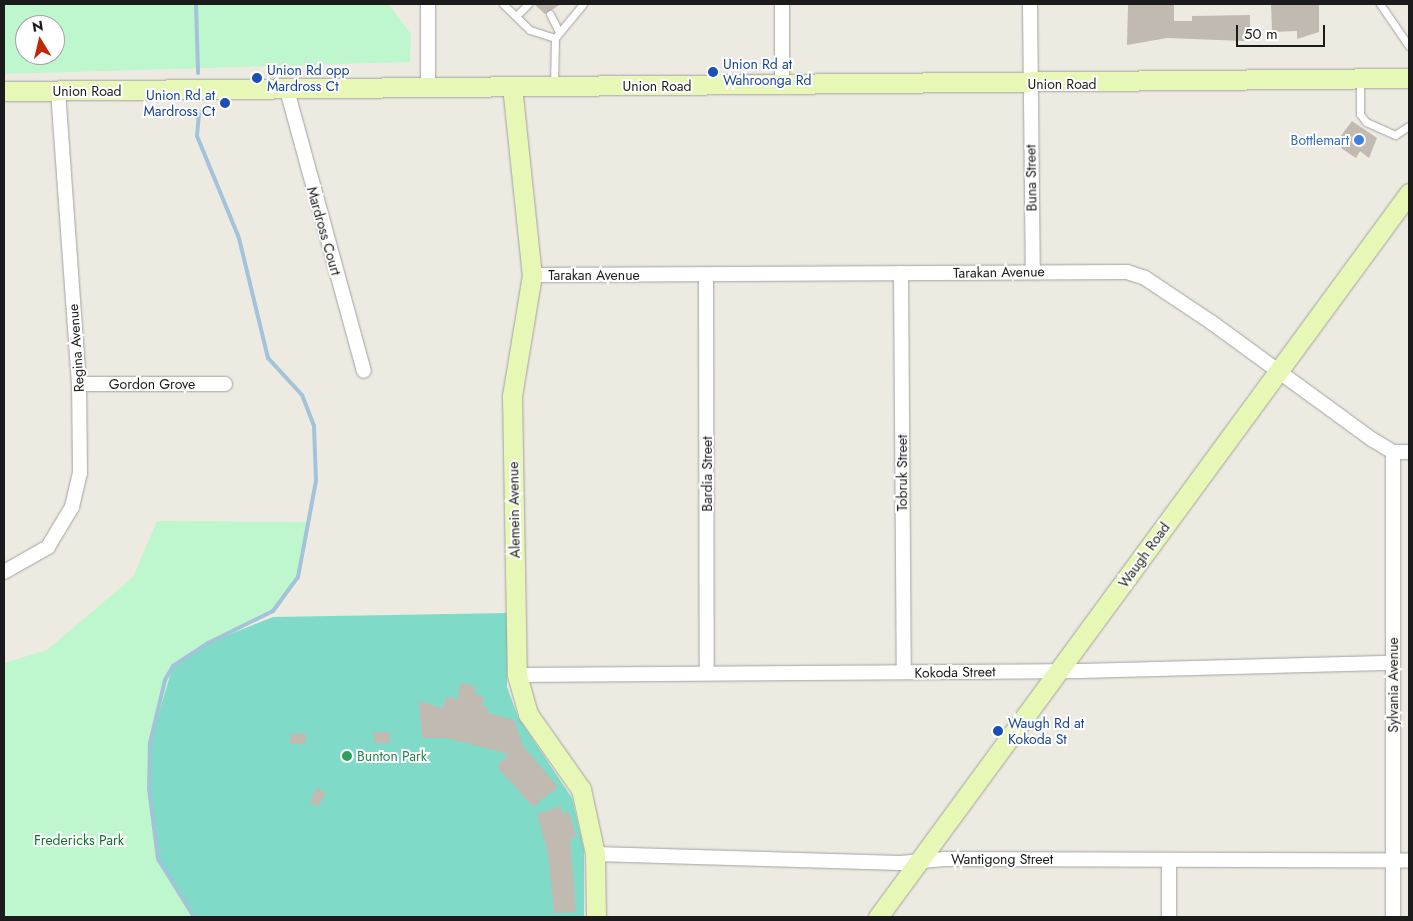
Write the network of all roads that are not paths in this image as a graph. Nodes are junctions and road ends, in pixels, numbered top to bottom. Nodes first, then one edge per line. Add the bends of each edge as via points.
1 (428, 4) edge
2 (503, 4) edge
3 (528, 4) edge
4 (583, 4) edge
5 (782, 4) edge
6 (1030, 4) edge
7 (1380, 4) edge
8 (550, 14) dead end
9 (516, 16) junction
10 (558, 30) junction
11 (555, 38) junction
12 (1409, 46) edge
13 (1409, 78) edge
14 (1366, 82) junction
15 (1030, 84) junction
16 (782, 85) junction
17 (512, 86) junction
18 (554, 86) junction
19 (1409, 86) edge
20 (428, 88) junction
21 (287, 90) junction
22 (4, 91) edge
23 (58, 91) junction
24 (1409, 126) edge
25 (1409, 193) edge
26 (1033, 272) junction
27 (901, 273) junction
28 (532, 275) junction
29 (706, 275) junction
30 (364, 371) dead end
31 (1279, 371) junction
32 (79, 384) junction
33 (225, 384) dead end
34 (1393, 452) junction
35 (1409, 452) edge
36 (4, 572) edge
37 (1393, 663) junction
38 (1059, 671) junction
39 (904, 672) junction
40 (707, 673) junction
41 (517, 675) junction
42 (595, 854) junction
43 (1169, 860) junction
44 (1393, 860) junction
45 (920, 861) junction
46 (1409, 861) edge
47 (596, 917) edge
48 (878, 917) edge
49 (1169, 917) edge
50 (1393, 917) edge

1 - 20 street
2 - 9 lane
3 - 9 lane
4 - 10 lane
5 - 16 street
6 - 15 street, Buna Street
7 - 12 lane
8 - 10 lane
9 - 11 lane via 530,30
10 - 11 lane
11 - 18 lane
13 - 14 main road, Union Road
14 - 15 main road, Union Road
14 - 19 main road, Union Road
14 - 24 lane via 1360,114 1366,122 1396,135
15 - 16 main road, Union Road
15 - 26 street, Buna Street
16 - 18 main road, Union Road
17 - 18 main road, Union Road
17 - 20 main road, Union Road
17 - 28 main road, Alemein Avenue
20 - 21 main road, Union Road
21 - 23 main road, Union Road
21 - 30 street, Mardross Court
22 - 23 main road, Union Road
23 - 32 street, Regina Avenue
25 - 31 main road, Waugh Road
26 - 27 street, Tarakan Avenue
26 - 31 street, Tarakan Avenue via 1103,270 1145,278
27 - 29 street, Tarakan Avenue
27 - 39 street, Tobruk Street
28 - 29 street, Tarakan Avenue
28 - 41 main road, Alemein Avenue via 512,396
29 - 40 street, Bardia Street
31 - 34 street, Tarakan Avenue
31 - 38 main road, Waugh Road
32 - 33 street, Gordon Grove
32 - 36 street, Regina Avenue via 80,473 72,507 48,547
34 - 35 street
34 - 37 street, Sylvania Avenue
37 - 38 street, Kokoda Street
37 - 44 street, Sylvania Avenue
38 - 39 street, Kokoda Street
38 - 45 main road, Waugh Road
39 - 40 street, Kokoda Street
40 - 41 street, Kokoda Street
41 - 42 main road, Alemein Avenue via 528,714 581,789
42 - 45 street, Wantigong Street
42 - 47 main road, Alemein Avenue
43 - 44 street, Wantigong Street
43 - 45 street, Wantigong Street
43 - 49 street
44 - 46 street, Wantigong Street
44 - 50 street, Sylvania Avenue
45 - 48 main road, Waugh Road

